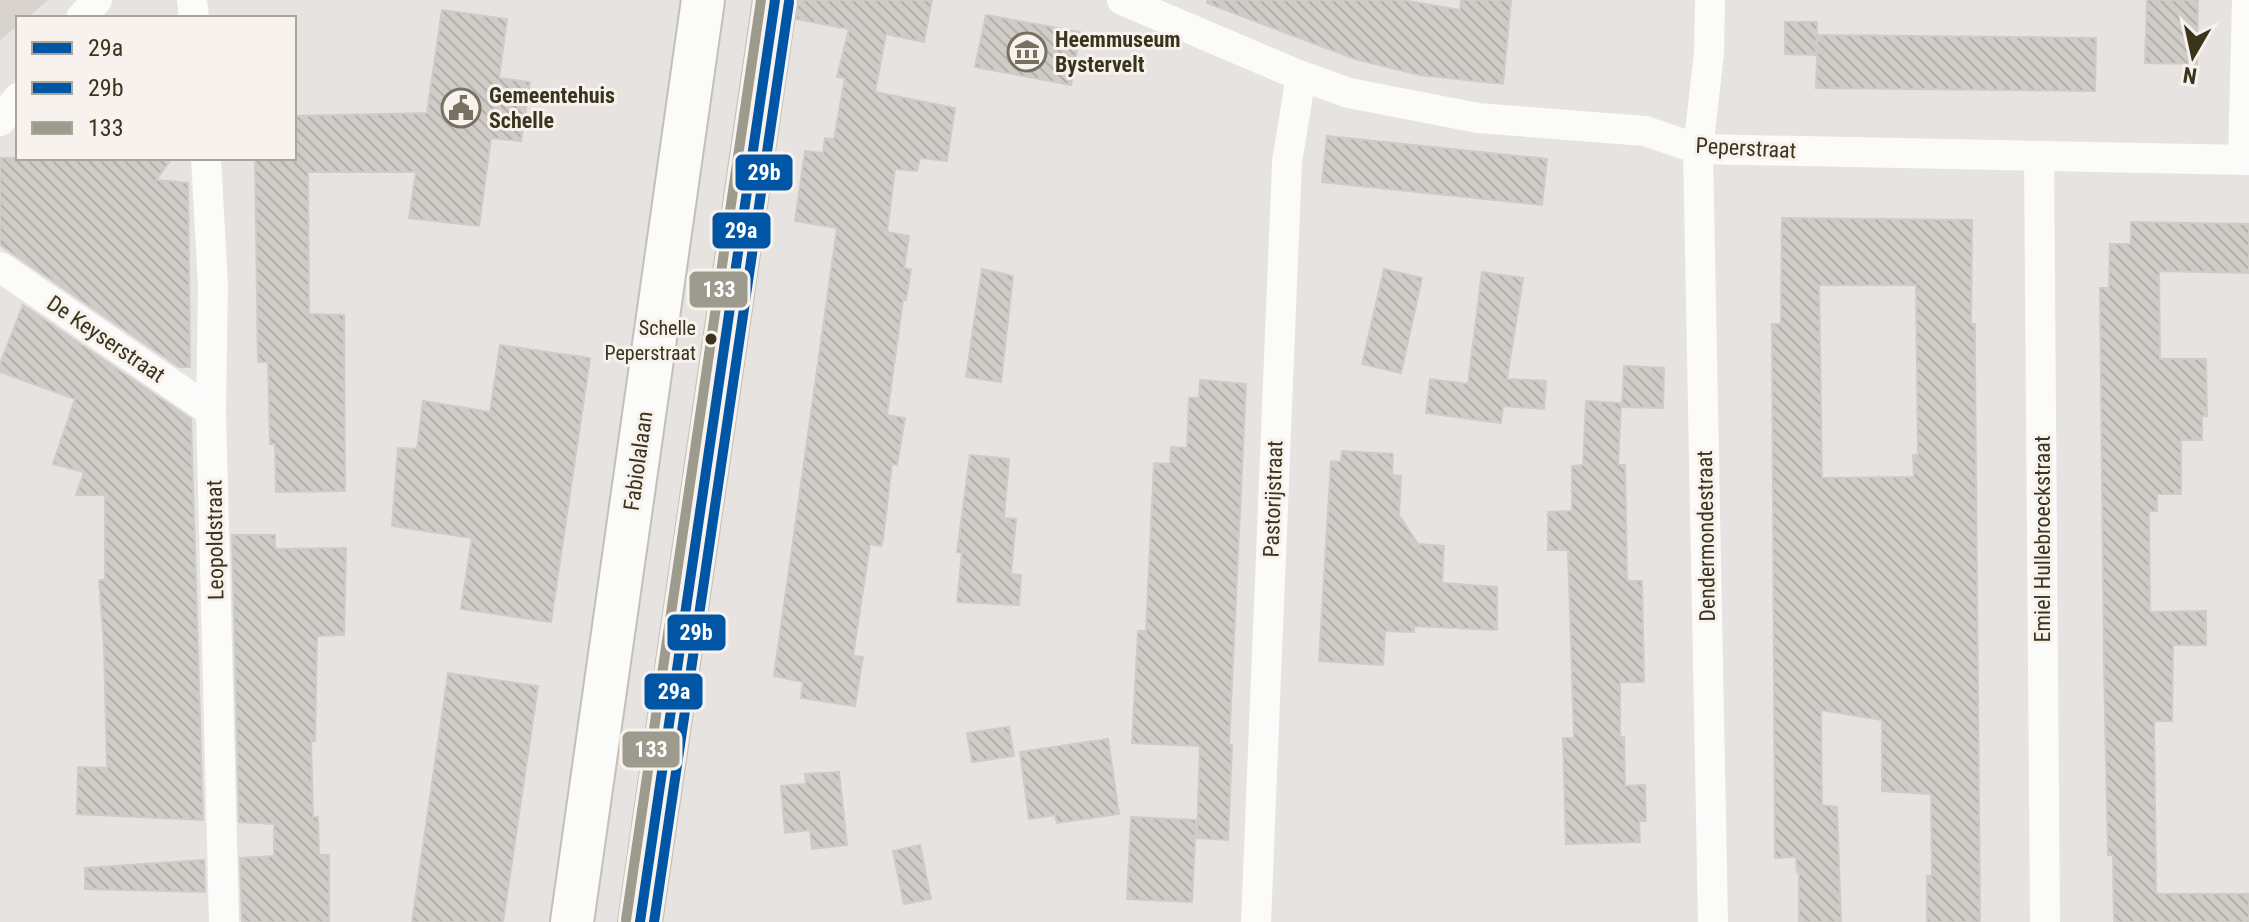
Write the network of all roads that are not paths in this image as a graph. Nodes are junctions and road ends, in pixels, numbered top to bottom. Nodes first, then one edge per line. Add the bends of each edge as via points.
1 (97, 0) edge
2 (703, 0) edge
3 (775, 0) edge
4 (1122, 0) edge
5 (1710, 0) edge
6 (2247, 0) edge
7 (83, 16) edge
8 (1301, 76) junction
9 (16, 101) edge
10 (0, 121) edge
11 (1698, 149) junction
12 (2039, 157) junction
13 (206, 160) edge
14 (2246, 160) edge
15 (0, 267) edge
16 (211, 411) junction
17 (224, 922) edge
18 (572, 922) edge
19 (640, 922) edge
20 (1256, 922) edge
21 (1713, 922) edge
22 (2045, 922) edge

1 - 7 street
2 - 18 main road, Fabiolalaan
3 - 19 main road
4 - 8 street, Peperstraat
5 - 11 street, Dendermondestraat
6 - 14 street
8 - 11 street, Peperstraat via 1349,93 1478,118 1645,131
8 - 20 street, Pastorijstraat via 1287,162
9 - 10 street
11 - 12 street, Peperstraat
11 - 21 street, Dendermondestraat
12 - 14 street, Peperstraat
12 - 22 street, Emiel Hullebroeckstraat
13 - 16 street, Leopoldstraat via 213,285
15 - 16 street, De Keyserstraat
16 - 17 street, Leopoldstraat

